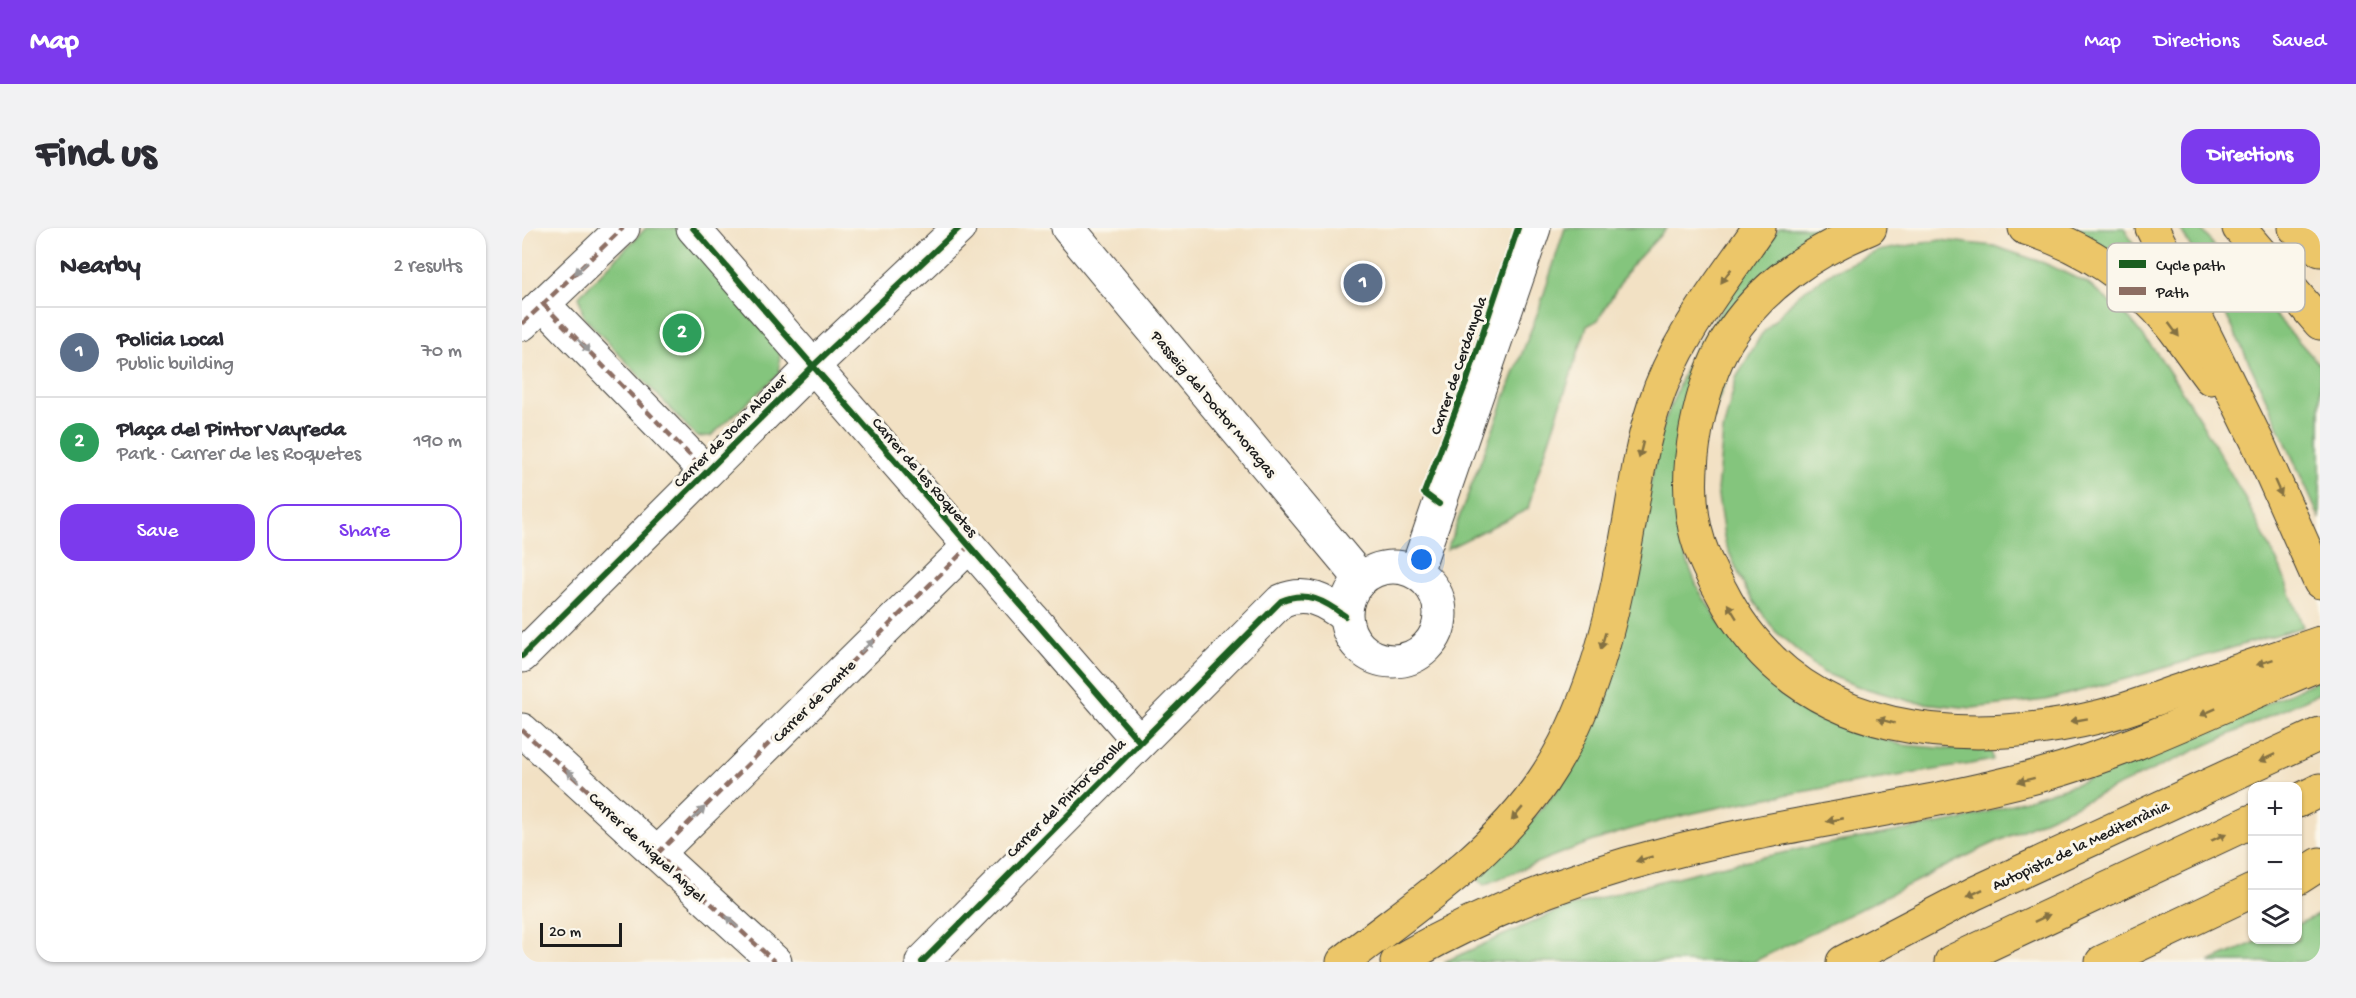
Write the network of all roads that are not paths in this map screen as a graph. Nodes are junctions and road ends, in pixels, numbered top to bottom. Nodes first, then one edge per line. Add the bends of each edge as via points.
1 (623, 228) edge
2 (693, 228) edge
3 (959, 228) edge
4 (1068, 228) edge
5 (1534, 228) edge
6 (1759, 228) edge
7 (1870, 228) edge
8 (2025, 228) edge
9 (2152, 228) edge
10 (2239, 228) edge
11 (2295, 228) edge
12 (2159, 243) edge
13 (2252, 243) edge
14 (2320, 250) edge
15 (2107, 267) edge
16 (2305, 305) edge
17 (2159, 312) edge
18 (2193, 312) edge
19 (532, 314) edge
20 (2320, 323) edge
21 (812, 367) junction
22 (2257, 441) junction
23 (706, 472) junction
24 (969, 546) junction
25 (1416, 572) junction
26 (1360, 579) junction
27 (2320, 582) edge
28 (1345, 616) junction
29 (2320, 643) edge
30 (522, 656) edge
31 (2320, 664) edge
32 (522, 730) edge
33 (2320, 734) edge
34 (1139, 741) junction
35 (2320, 790) edge
36 (2302, 799) edge
37 (2248, 823) edge
38 (657, 854) junction
39 (2320, 862) edge
40 (2302, 869) edge
41 (2302, 875) edge
42 (2248, 893) edge
43 (2248, 907) edge
44 (775, 962) edge
45 (922, 962) edge
46 (1343, 962) edge
47 (1397, 962) edge
48 (1844, 962) edge
49 (1951, 962) edge
50 (2102, 962) edge
51 (2154, 962) edge

1 -> 19 street
2 - 21 street, Carrer de les Roquetes
3 - 21 street, Carrer de Joan Alcover
4 - 26 street, Passeig del Doctor Moragas
5 - 25 street, Carrer de Cerdanyola
6 -> 46 main road via 1698,315 1672,359 1654,405 1640,454 1612,608 1582,704 1560,752 1544,780 1482,853
29 -> 7 main road via 2102,716 1985,732 1891,723 1848,710 1812,693 1779,668 1750,639 1727,604 1708,568 1695,528 1691,489 1700,406 1727,340 1750,308 1774,283 1803,262
8 -> 15 main road via 2081,250
9 - 12 main road
10 - 13 main road
11 - 14 main road
16 - 20 main road
17 -> 22 main road
18 - 22 main road
19 -> 23 street
21 - 23 street, Carrer de Joan Alcover
21 - 24 street, Carrer de les Roquetes
22 -> 27 main road
23 - 30 street, Carrer de Joan Alcover
24 - 34 street, Carrer de les Roquetes
38 -> 24 street, Carrer de Dante
25 - 26 street via 1387,567
25 - 28 street via 1432,586 1441,607 1439,629 1428,648 1409,660 1387,662 1366,654 1351,638
26 - 28 street via 1346,603
28 - 34 street, Carrer del Pintor Sorolla via 1313,597 1281,601
31 -> 47 main road via 2111,752 2041,776 1963,795 1709,843 1609,869 1451,933
38 -> 32 street, Carrer de Miquel Angel
33 -> 48 main road, Autopista de la Mediterrània via 1975,892
34 - 45 street, Carrer del Pintor Sorolla
35 - 36 main road
49 -> 37 main road
44 -> 38 street, Carrer de Miquel Angel
39 - 40 main road
39 - 41 main road
42 - 50 main road
43 - 51 main road

